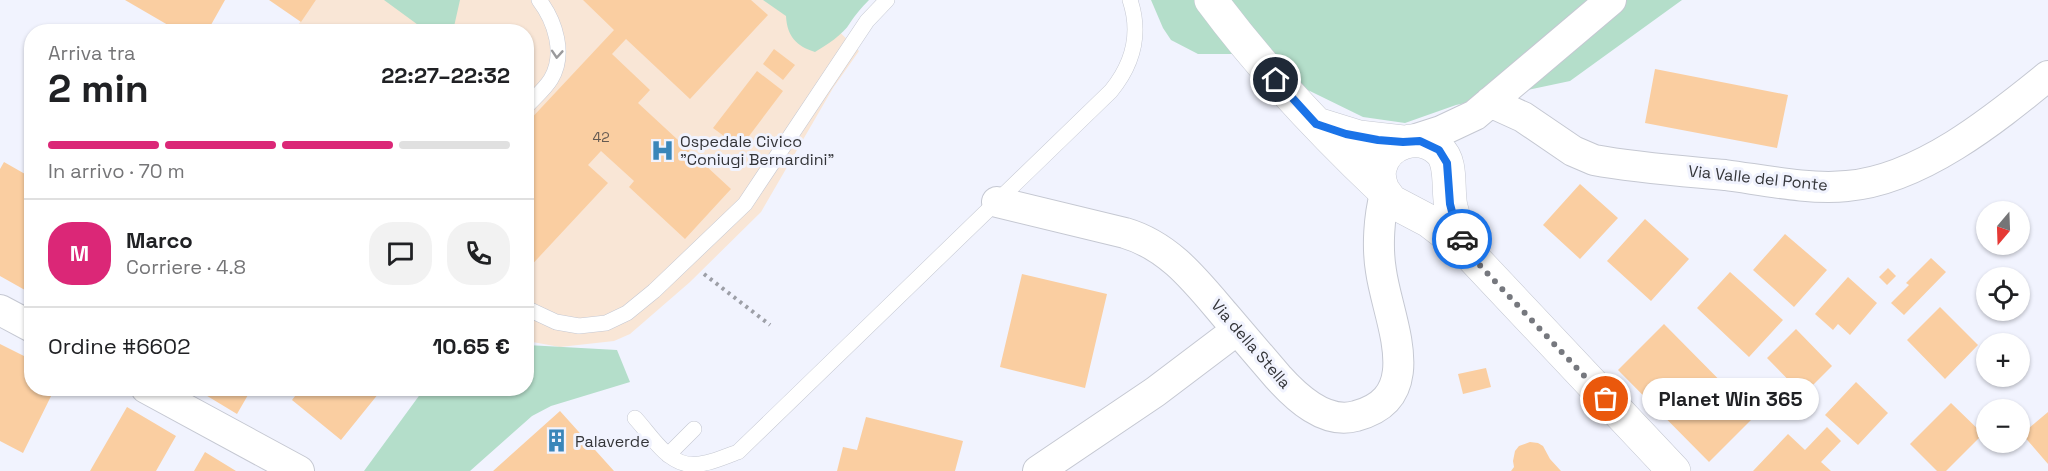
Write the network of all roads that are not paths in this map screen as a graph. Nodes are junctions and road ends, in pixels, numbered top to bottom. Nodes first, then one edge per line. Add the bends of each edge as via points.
1 (539, 0) edge
2 (887, 0) edge
3 (1130, 0) edge
4 (1211, 0) edge
5 (1611, 0) edge
6 (2048, 76) edge
7 (534, 98) edge
8 (1482, 108) junction
9 (1316, 124) junction
10 (1407, 141) junction
11 (1448, 182) junction
12 (1394, 200) junction
13 (997, 202) junction
14 (1472, 257) junction
15 (0, 310) edge
16 (534, 312) edge
17 (24, 323) edge
18 (1237, 330) junction
19 (161, 396) edge
20 (635, 418) dead end
21 (694, 429) dead end
22 (668, 455) junction
23 (299, 471) edge
24 (1038, 471) edge
25 (1674, 471) edge

1 -> 7 lane via 552,23 558,62 551,79
2 - 16 lane via 867,21 745,204 687,262 627,313 606,323 579,326 556,322
3 - 13 lane via 1135,40 1120,80
4 - 9 street
5 - 8 street
6 - 8 street, Via Valle del Ponte via 1940,153 1896,174 1848,186 1809,185 1594,159 1574,151 1523,117
8 - 10 street via 1441,131
8 - 11 street via 1455,151
9 - 10 street via 1359,137
9 - 12 street
10 - 11 street via 1420,141 1439,150 1447,163
10 - 12 street via 1387,153 1380,167 1379,178
11 - 12 street via 1438,201 1429,207 1417,210
11 - 14 street via 1455,223
12 - 14 street via 1441,229
12 - 18 street, Via della Stella via 1379,252 1399,369 1395,385 1378,407 1351,418 1319,411 1278,377
13 - 18 street, Via della Stella via 1125,233 1153,245 1185,268
13 - 22 lane via 738,452 688,465
14 - 25 street
15 - 17 street
18 - 24 street via 1155,392
19 - 23 street
20 - 22 lane
21 - 22 lane

